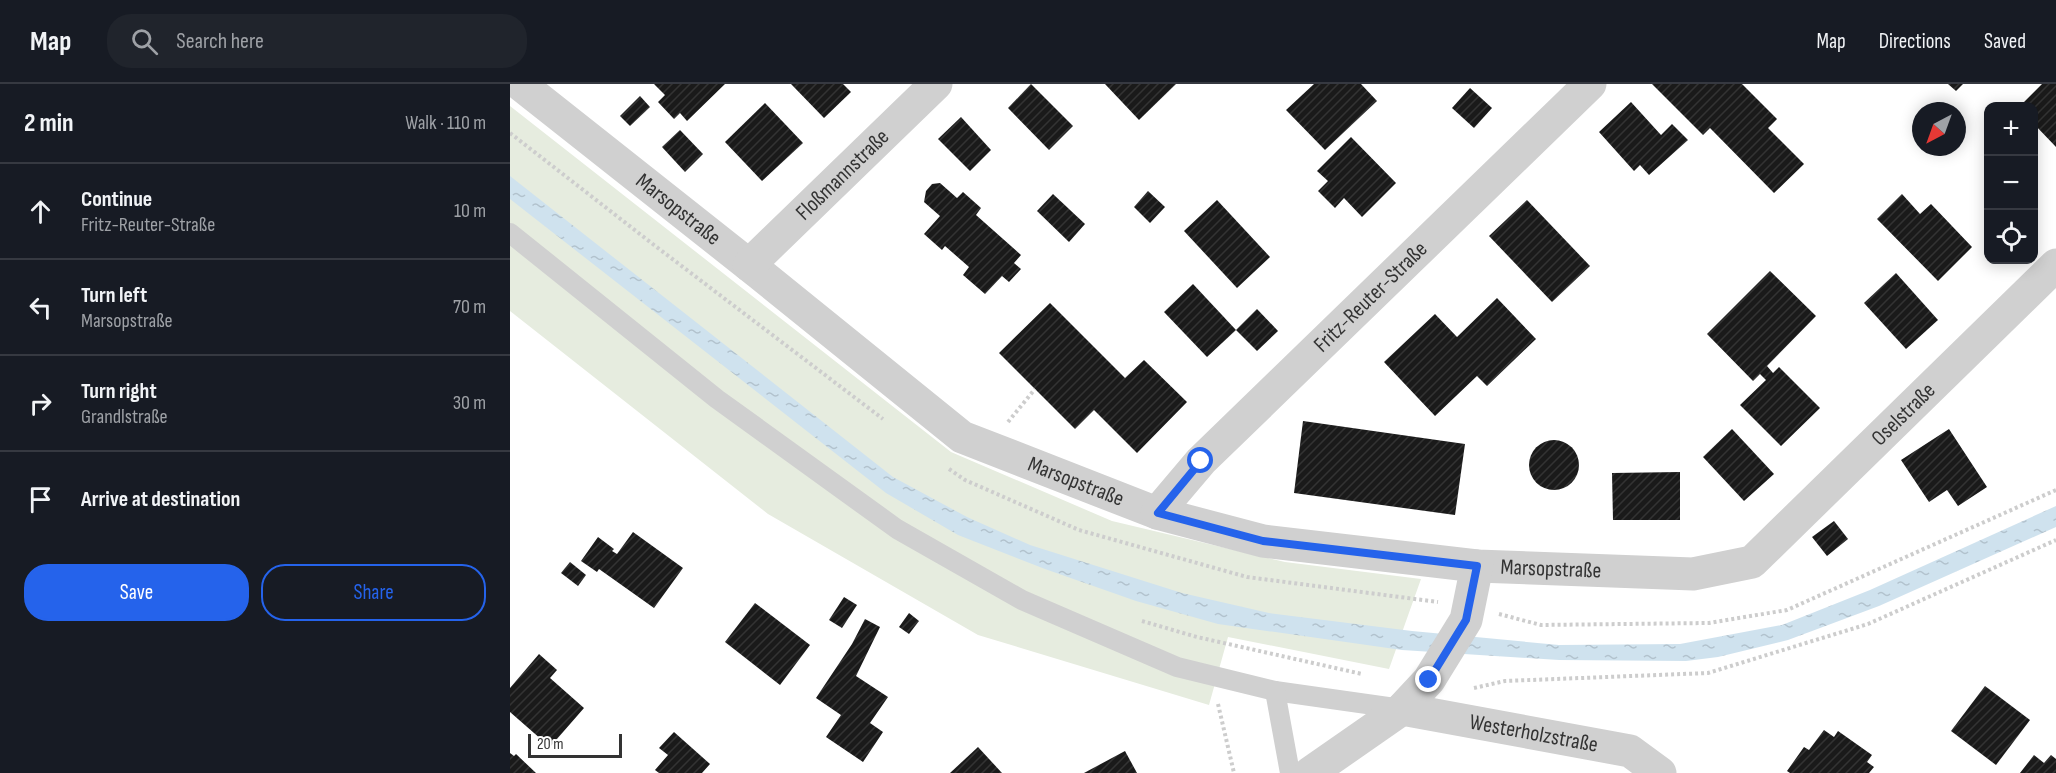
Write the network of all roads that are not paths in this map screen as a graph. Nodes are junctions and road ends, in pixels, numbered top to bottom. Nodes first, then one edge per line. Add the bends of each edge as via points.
1 (520, 84) edge
2 (936, 84) edge
3 (1590, 84) edge
4 (510, 233) edge
5 (749, 265) junction
6 (2056, 266) edge
7 (1158, 513) junction
8 (1752, 562) joint
9 (1477, 566) junction
10 (1275, 691) junction
11 (1402, 709) junction
12 (1290, 773) edge
13 (1310, 773) edge
14 (1660, 773) edge

1 - 5 street, Marsopstraße
2 - 5 street, Floßmannstraße
3 - 7 street, Fritz-Reuter-Straße via 1201,461
4 - 10 lane via 717,399 897,529 1022,600 1177,667
5 - 7 street, Marsopstraße via 962,438
6 - 8 street, Oselstraße
7 - 9 street, Marsopstraße via 1263,541
8 - 9 street, Marsopstraße via 1693,574
9 - 11 street via 1466,620 1429,680
10 - 11 lane
10 - 12 lane
11 - 13 street
11 - 14 street, Westerholzstraße via 1630,751

